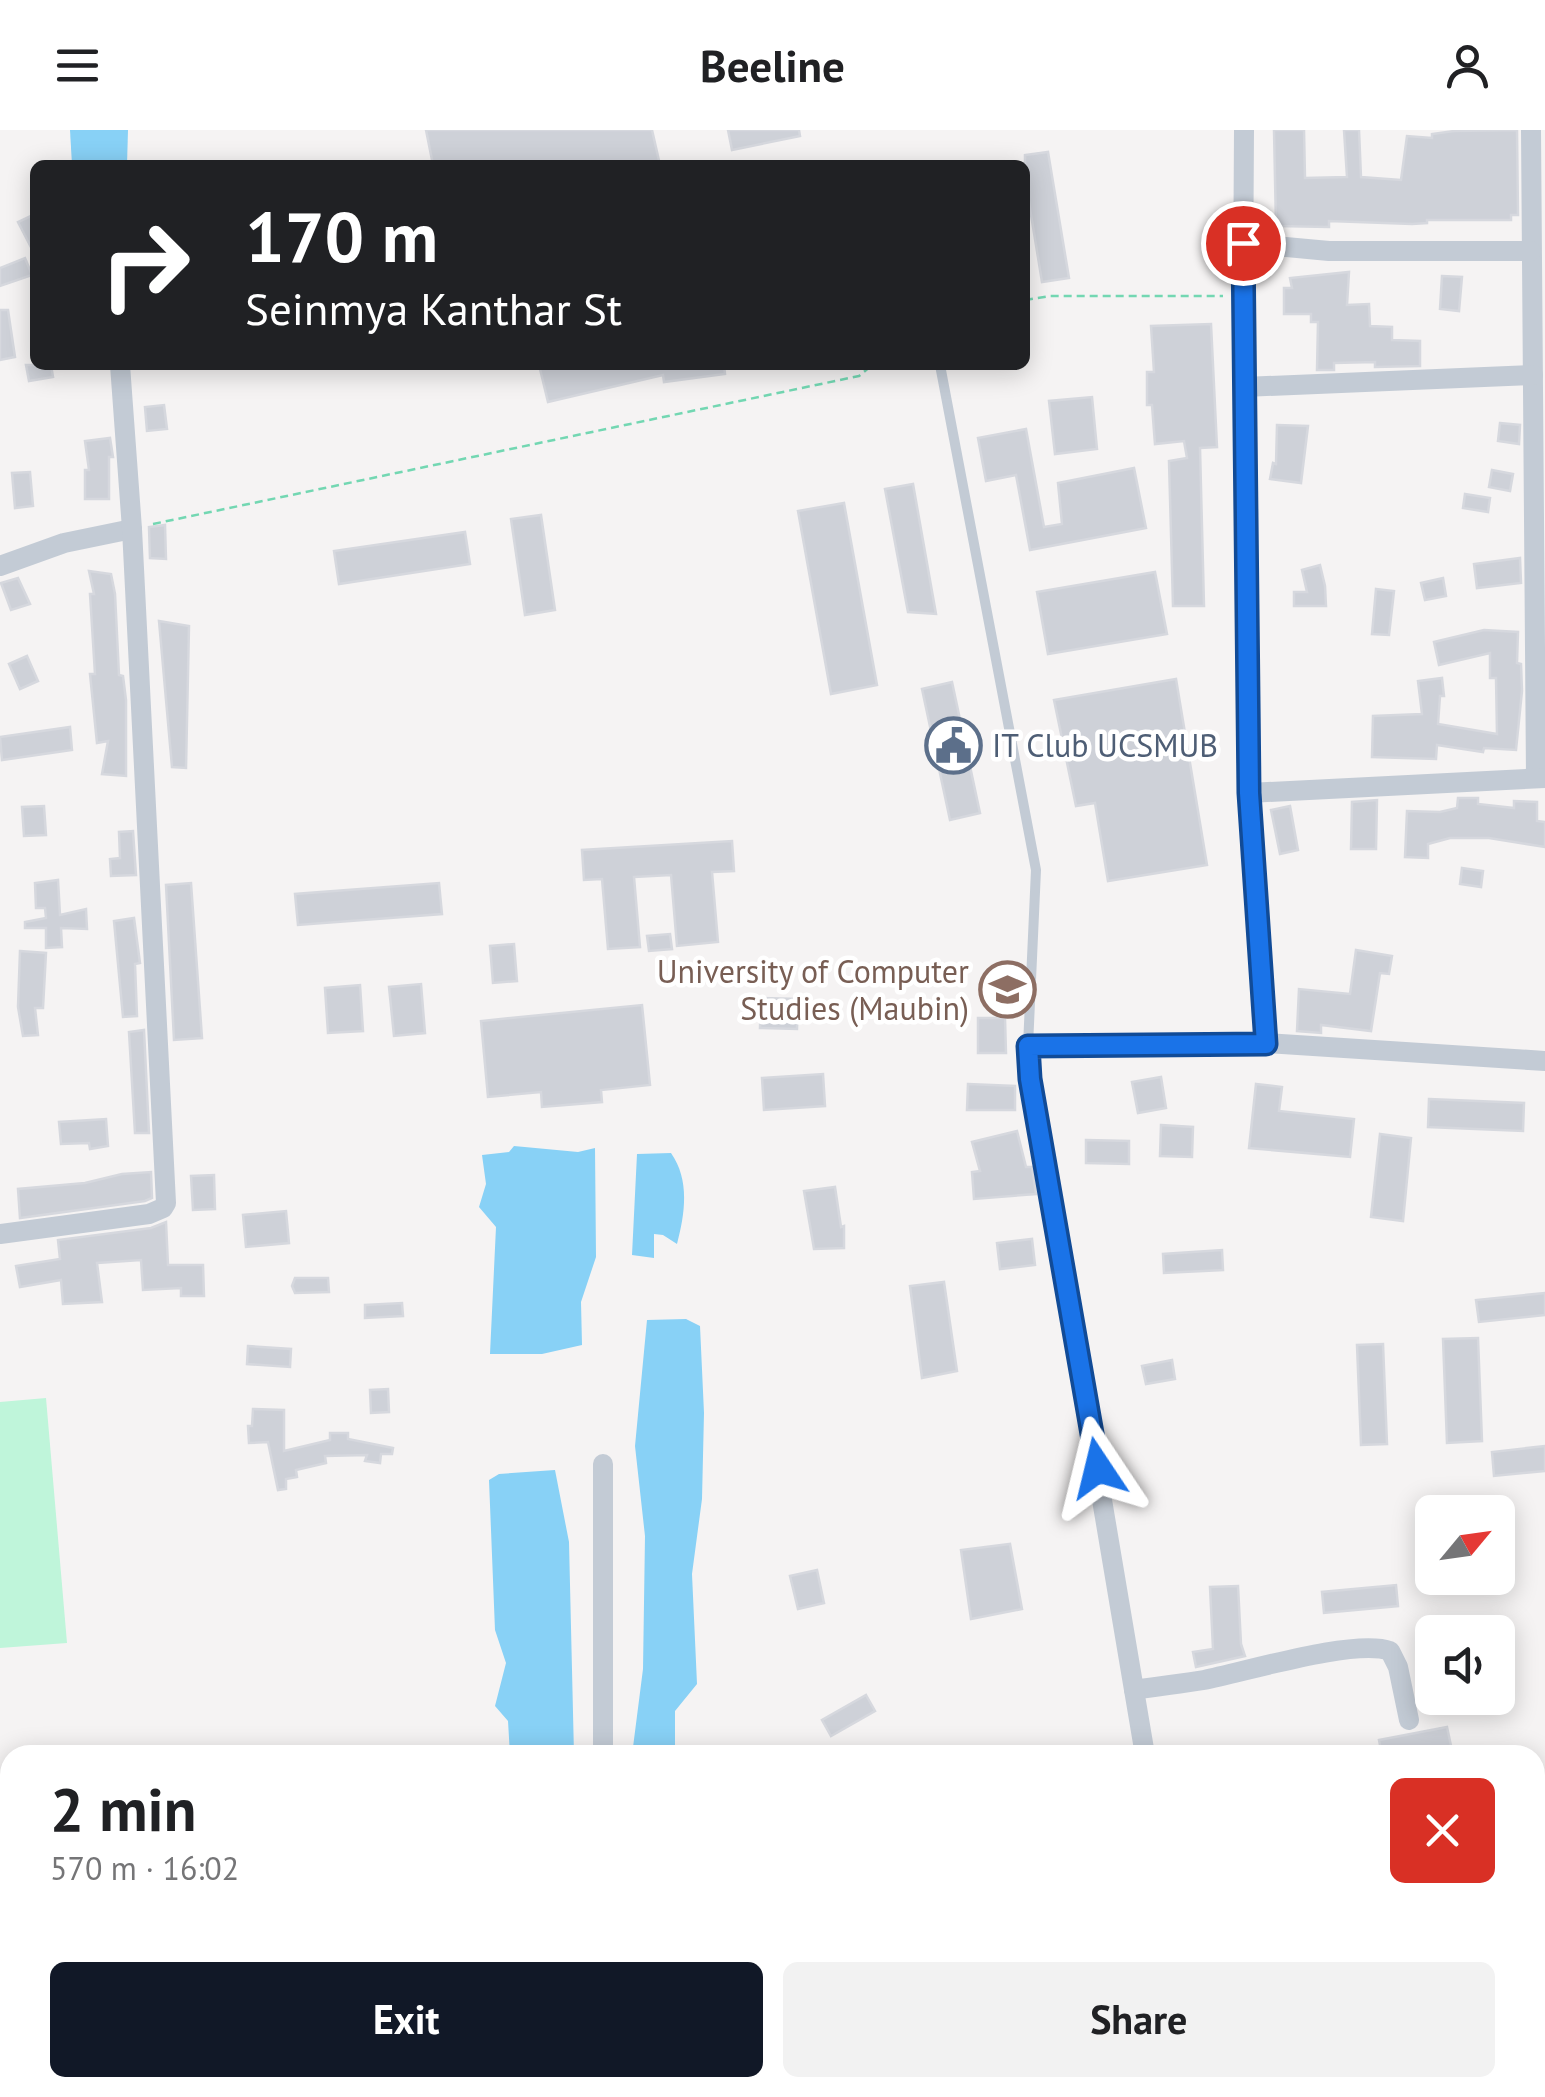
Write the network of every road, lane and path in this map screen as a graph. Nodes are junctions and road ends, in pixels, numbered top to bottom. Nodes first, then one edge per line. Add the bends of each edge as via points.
1 (1244, 130) edge
2 (1530, 130) edge
3 (1243, 243) junction
4 (1532, 251) junction
5 (1243, 297) junction
6 (1030, 299) edge
7 (120, 370) edge
8 (866, 370) edge
9 (941, 370) edge
10 (1532, 376) junction
11 (1244, 387) junction
12 (1539, 486) edge
13 (132, 529) junction
14 (0, 566) edge
15 (1540, 778) edge
16 (1249, 793) junction
17 (1266, 1044) junction
18 (1028, 1046) junction
19 (1545, 1060) edge
20 (0, 1234) edge
21 (604, 1464) dead end
22 (1134, 1690) junction
23 (1409, 1720) dead end
24 (603, 1745) edge
25 (1143, 1745) edge

1 - 3 street
2 - 4 street
3 - 4 street via 1329,251
3 - 5 street
4 - 10 street
5 - 6 path
5 - 11 street
7 - 13 street
8 - 13 path
9 - 18 lane via 1036,870
10 - 11 street
10 - 12 street
11 - 16 street
12 - 15 street
13 - 14 street
13 - 20 street via 166,1204 149,1214
15 - 16 street
16 - 17 street
17 - 18 street
17 - 19 street
18 - 22 street
21 - 24 street
22 - 23 street via 1383,1648 1398,1666
22 - 25 street

